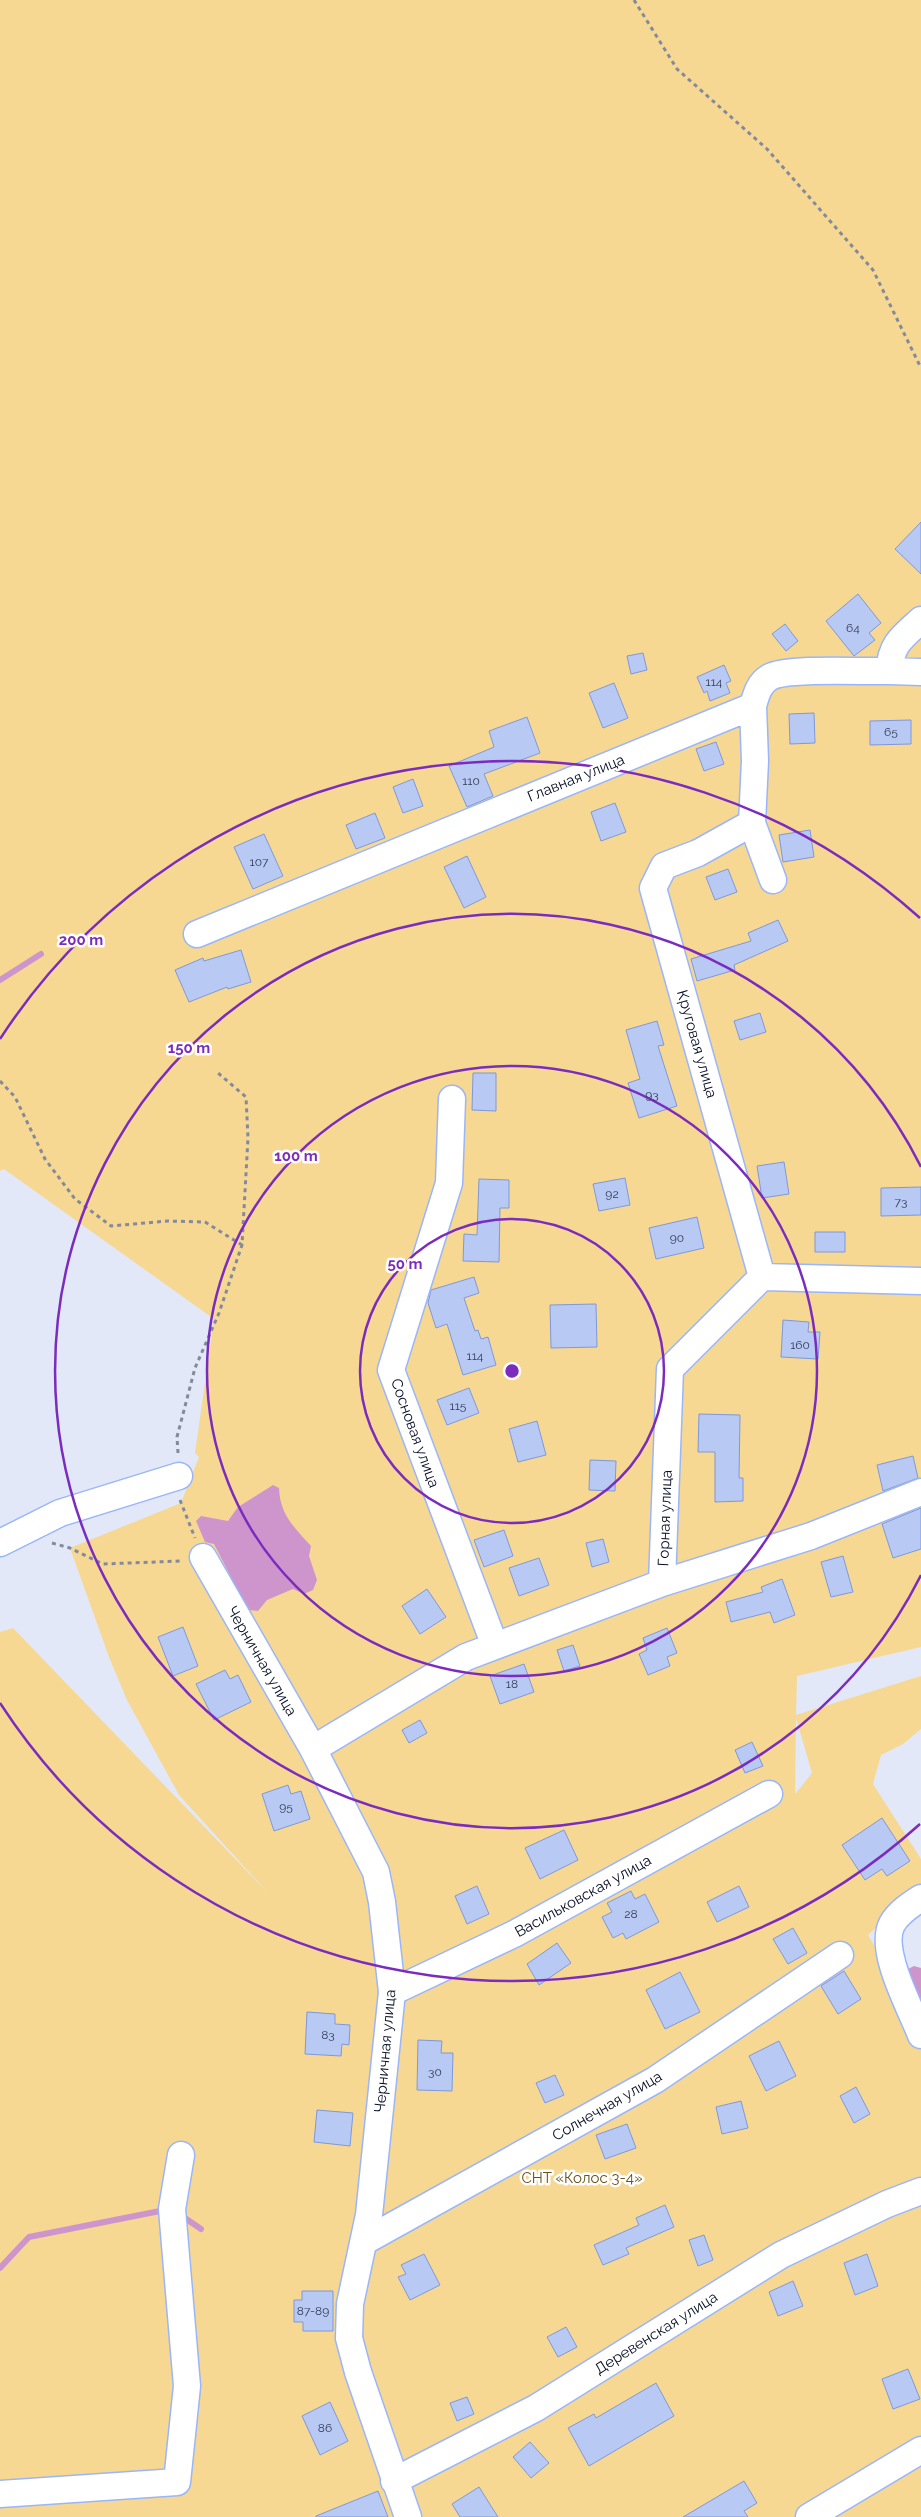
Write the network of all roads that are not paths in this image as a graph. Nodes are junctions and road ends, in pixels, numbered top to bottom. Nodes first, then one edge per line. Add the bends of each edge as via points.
1 (921, 620) edge
2 (889, 671) junction
3 (921, 672) edge
4 (753, 706) junction
5 (752, 823) junction
6 (773, 880) dead end
7 (197, 934) dead end
8 (452, 1098) dead end
9 (762, 1277) junction
10 (921, 1281) edge
11 (179, 1476) road end
12 (921, 1492) edge
13 (0, 1543) edge
14 (193, 1559) road end
15 (662, 1583) junction
16 (495, 1646) junction
17 (312, 1749) junction
18 (769, 1794) dead end
19 (921, 1898) edge
20 (840, 1955) dead end
21 (392, 1992) junction
22 (921, 2035) edge
23 (181, 2155) dead end
24 (921, 2191) edge
25 (365, 2241) junction
26 (921, 2450) edge
27 (394, 2481) junction
28 (0, 2494) edge
29 (408, 2517) edge
30 (810, 2517) edge

1 - 2 street via 901,638 890,654
2 - 3 street
2 - 4 street via 791,672 770,677 757,690
4 - 5 street
4 - 7 street, Главная улица
5 - 6 street
5 - 9 street, Круговая улица via 664,866 653,888
8 - 16 street, Сосновая улица via 448,1183 391,1370
9 - 10 street
9 - 15 street, Горная улица via 670,1369
11 - 13 street via 60,1513
12 - 15 street, Горная улица via 811,1536
14 - 17 street, Черничная улица
15 - 16 street
16 - 17 street via 466,1657
17 - 21 street, Черничная улица via 376,1872
18 - 21 street, Васильковская улица via 514,1934
19 - 22 street via 896,1917 888,1945
20 - 25 street, Солнечная улица via 655,2080
21 - 25 street, Черничная улица
23 - 28 street via 172,2209 187,2386 177,2482
24 - 27 street, Деревенская улица via 781,2255 536,2408
25 - 27 street, Черничная улица via 356,2265 349,2338
26 - 30 street
27 - 29 street, Черничная улица

